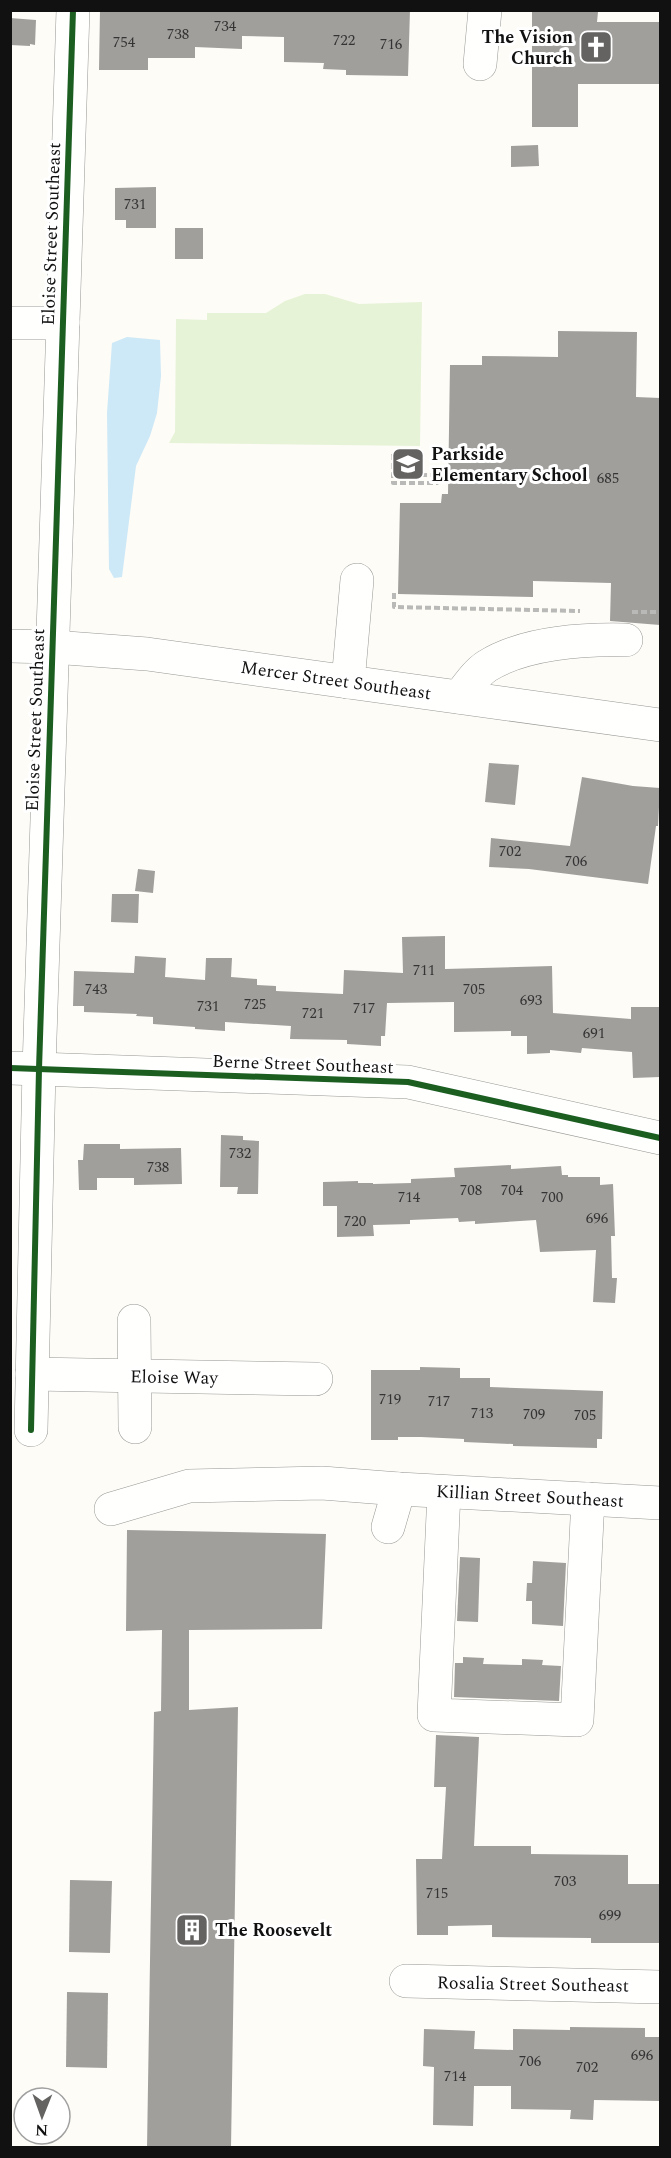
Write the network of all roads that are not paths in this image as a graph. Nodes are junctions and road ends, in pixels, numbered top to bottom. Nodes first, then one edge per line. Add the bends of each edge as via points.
1 (73, 10) edge
2 (485, 10) edge
3 (480, 64) dead end
4 (10, 322) edge
5 (63, 323) junction
6 (357, 580) dead end
7 (626, 626) road end
8 (10, 646) edge
9 (53, 647) junction
10 (348, 682) junction
11 (459, 697) junction
12 (660, 725) edge
13 (25, 1068) edge
14 (660, 1137) edge
15 (134, 1321) dead end
16 (32, 1374) junction
17 (134, 1377) junction
18 (316, 1379) dead end
19 (135, 1427) dead end
20 (31, 1430) dead end
21 (399, 1489) junction
22 (444, 1492) junction
23 (588, 1499) junction
24 (660, 1503) edge
25 (111, 1509) dead end
26 (388, 1527) dead end
27 (406, 1981) dead end
28 (660, 1987) edge

1 - 5 street, Eloise Street Southeast
2 - 3 street
4 - 5 street
5 - 9 street, Eloise Street Southeast
6 - 10 street
7 - 11 street via 592,639 506,656 485,668
8 - 9 street, Mercer Street Southeast
9 - 10 street, Mercer Street Southeast via 147,654
9 - 13 street, Eloise Street Southeast
10 - 11 street, Mercer Street Southeast
11 - 12 street, Mercer Street Southeast
13 - 14 street, Berne Street Southeast via 408,1082
13 - 16 street, Eloise Street Southeast
15 - 17 street
16 - 17 street, Eloise Way
16 - 20 street, Eloise Street Southeast
17 - 18 street, Eloise Way
17 - 19 street
21 - 22 street, Killian Street Southeast
21 - 25 street, Killian Street Southeast via 322,1483 189,1486
21 - 26 street
22 - 23 street, Killian Street Southeast
22 - 23 street via 434,1715 577,1720
23 - 24 street, Killian Street Southeast
27 - 28 street, Rosalia Street Southeast

